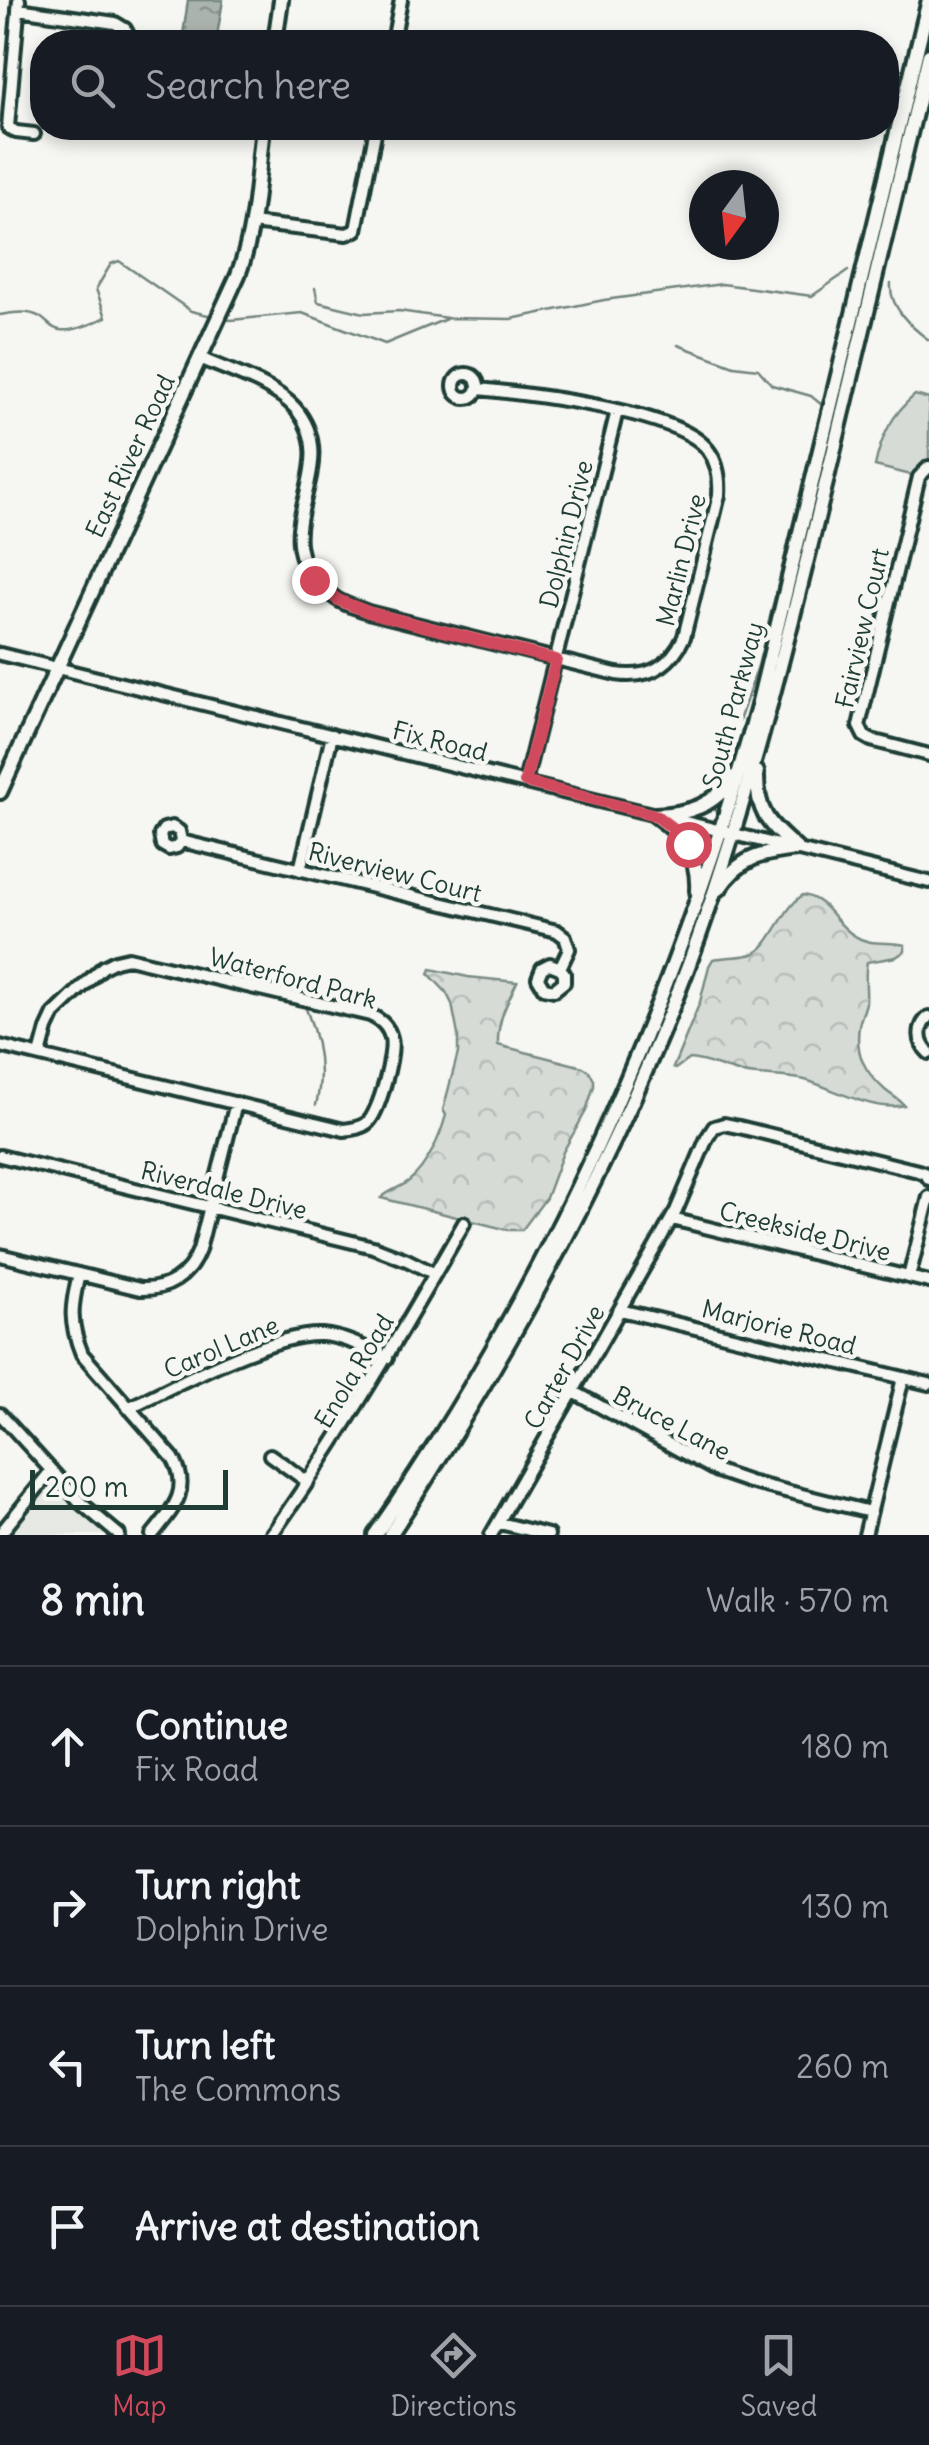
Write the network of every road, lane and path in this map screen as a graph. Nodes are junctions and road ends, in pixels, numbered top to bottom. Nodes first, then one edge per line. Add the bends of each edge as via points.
1 (280, 0) edge
2 (401, 0) edge
3 (929, 0) edge
4 (18, 4) edge
5 (126, 30) edge
6 (276, 30) edge
7 (395, 30) edge
8 (929, 55) edge
9 (899, 124) edge
10 (30, 134) edge
11 (261, 140) edge
12 (373, 140) edge
13 (895, 140) edge
14 (251, 223) junction
15 (200, 358) junction
16 (478, 389) dead end
17 (616, 411) junction
18 (929, 467) edge
19 (0, 654) edge
20 (556, 660) junction
21 (56, 668) junction
22 (332, 734) junction
23 (752, 753) junction
24 (929, 755) edge
25 (525, 782) junction
26 (0, 792) edge
27 (655, 815) junction
28 (727, 832) junction
29 (181, 841) dead end
30 (797, 850) junction
31 (300, 870) junction
32 (929, 882) edge
33 (710, 901) junction
34 (695, 908) junction
35 (560, 968) dead end
36 (929, 1017) edge
37 (0, 1046) edge
38 (929, 1053) edge
39 (40, 1055) junction
40 (236, 1103) junction
41 (0, 1156) edge
42 (929, 1178) edge
43 (929, 1197) edge
44 (210, 1207) junction
45 (672, 1219) junction
46 (464, 1223) dead end
47 (0, 1254) edge
48 (79, 1274) junction
49 (435, 1274) junction
50 (909, 1277) junction
51 (929, 1282) edge
52 (620, 1310) junction
53 (387, 1358) junction
54 (903, 1378) junction
55 (929, 1384) edge
56 (574, 1392) junction
57 (128, 1408) junction
58 (0, 1414) edge
59 (270, 1456) dead end
60 (51, 1471) junction
61 (308, 1482) junction
62 (870, 1512) junction
63 (500, 1523) junction
64 (0, 1534) edge
65 (119, 1535) edge
66 (152, 1535) edge
67 (271, 1535) edge
68 (375, 1535) edge
69 (390, 1535) edge
70 (491, 1535) edge
71 (548, 1535) edge
72 (864, 1535) edge

1 - 6 main road
2 - 7 street
3 - 9 main road, South Parkway
4 - 5 street
4 - 10 street via 8,128
8 - 23 main road, South Parkway via 804,574
11 - 14 main road, East River Road
12 - 14 street via 354,232
13 - 23 main road, South Parkway
14 - 15 main road, East River Road via 243,262
15 - 20 street, Marlin Drive via 275,392 305,424 313,458 298,530 301,562 314,580 368,612
15 - 21 main road, East River Road
16 - 17 street, Marlin Drive
17 - 20 street, Dolphin Drive
17 - 20 street, Marlin Drive via 678,428 708,450 719,484 711,528 684,637 668,662 628,676
18 - 24 street, Fairview Court via 919,477 860,726 871,740
19 - 21 street, Fix Road
20 - 25 street, Dolphin Drive
21 - 22 street, Fix Road
21 - 26 main road, East River Road
22 - 25 street, Fix Road
22 - 31 street
23 - 27 main road via 709,803
23 - 28 main road, South Parkway
23 - 30 main road via 761,810
25 - 27 street, Fix Road
27 - 28 street, Fix Road
27 - 34 main road via 680,834 692,854
28 - 30 street, Fix Road
28 - 33 main road, South Parkway
28 - 34 main road, South Parkway
29 - 31 street, Riverview Court
30 - 32 street, Fix Road
30 - 33 main road via 748,860
31 - 35 street, Riverview Court via 557,931 569,949
33 - 69 main road, South Parkway via 648,1066 570,1231 490,1377
34 - 68 main road, South Parkway via 638,1056 564,1216 486,1360
36 - 38 street via 920,1034
37 - 39 street, Waterford Park
39 - 40 street, Waterford Park
39 - 40 street, Waterford Park via 54,1014 102,967 128,958 370,1015 391,1036 377,1110 364,1126 344,1130
40 - 44 street
41 - 44 street, Riverdale Drive
42 - 45 street, Carter Drive via 722,1124 709,1134
43 - 50 street
44 - 48 street via 196,1260 173,1283 140,1289
44 - 49 street, Riverdale Drive via 374,1247
45 - 50 street, Creekside Drive
45 - 52 street, Carter Drive
46 - 49 street, Enola Road
47 - 48 street
48 - 57 street via 75,1336 82,1354
49 - 53 street, Enola Road
50 - 51 street, Creekside Drive
52 - 54 street, Marjorie Road
52 - 56 street, Carter Drive
53 - 57 street, Carol Lane via 338,1338 301,1336
53 - 61 street, Enola Road
54 - 55 street, Marjorie Road
54 - 62 street
56 - 62 street, Bruce Lane via 717,1471
56 - 63 street, Carter Drive
57 - 66 street via 181,1476 178,1500
58 - 60 street
59 - 61 street
60 - 64 street
60 - 65 street
61 - 67 street, Enola Road
62 - 72 street
63 - 70 street, Carter Drive
63 - 71 street

